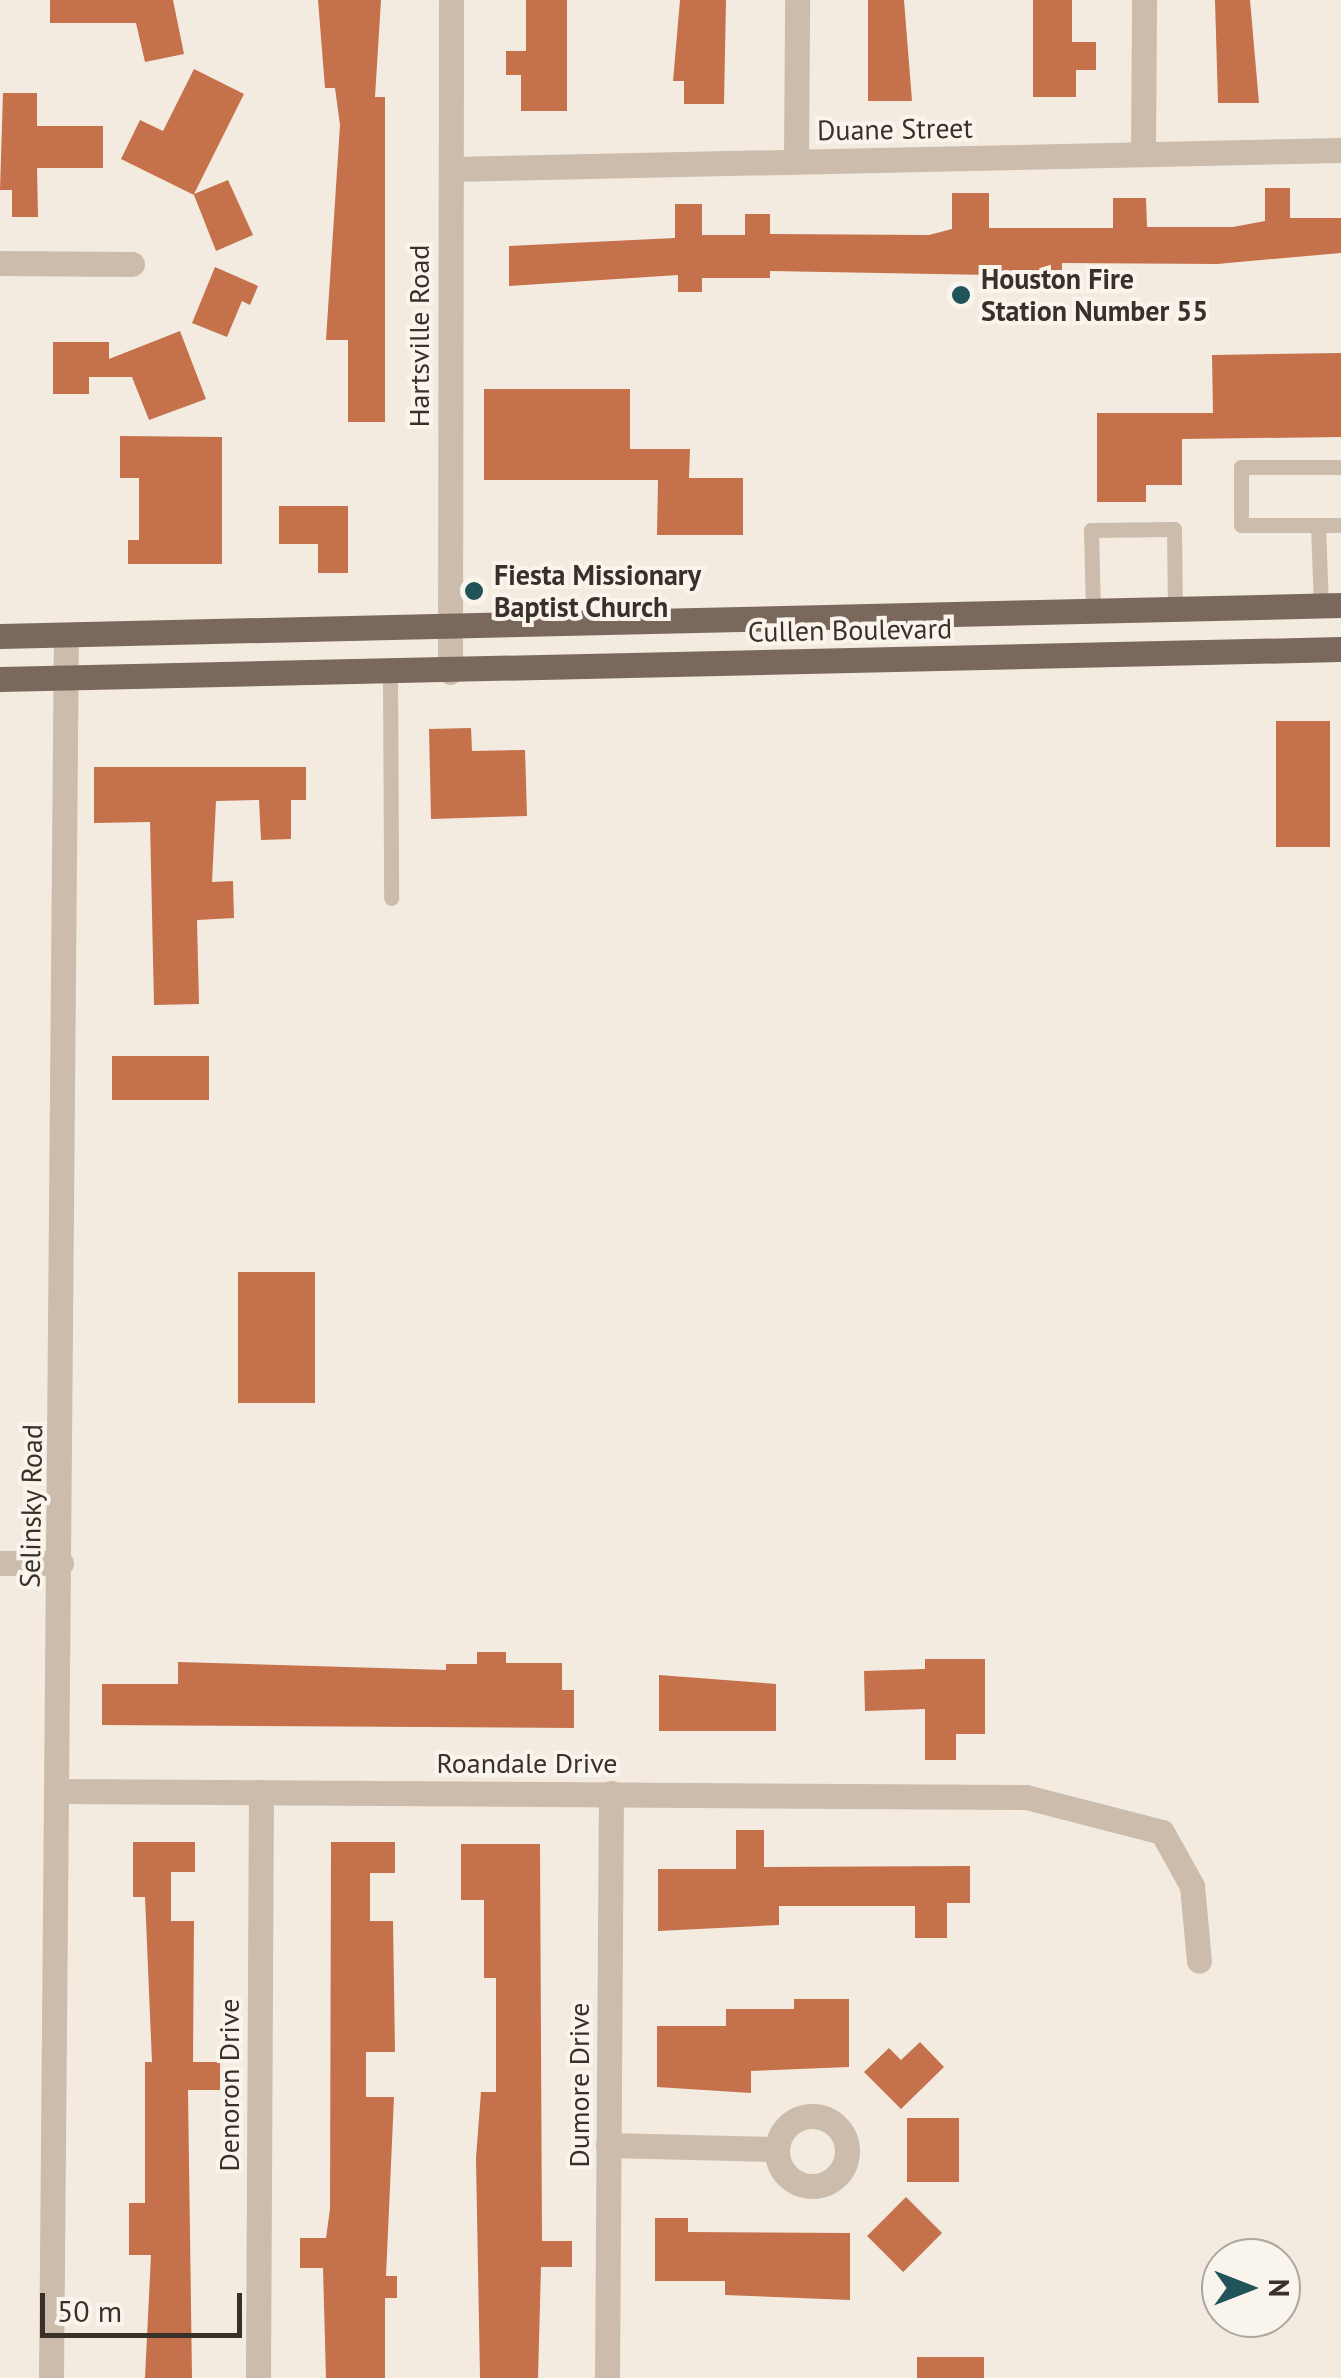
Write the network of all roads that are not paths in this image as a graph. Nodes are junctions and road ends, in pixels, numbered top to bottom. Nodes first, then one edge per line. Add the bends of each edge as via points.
1 (452, 0) edge
2 (797, 0) edge
3 (1144, 0) edge
4 (1341, 150) edge
5 (1143, 153) junction
6 (796, 162) junction
7 (450, 168) junction
8 (0, 263) edge
9 (132, 264) dead end
10 (1341, 467) edge
11 (1318, 525) junction
12 (1341, 525) edge
13 (1331, 605) edge
14 (1174, 608) junction
15 (1102, 610) junction
16 (784, 615) junction
17 (447, 623) junction
18 (66, 634) junction
19 (0, 636) edge
20 (1341, 649) edge
21 (1111, 654) junction
22 (784, 661) junction
23 (390, 672) junction
24 (450, 672) junction
25 (66, 676) junction
26 (0, 678) edge
27 (391, 898) dead end
28 (0, 1563) edge
29 (60, 1563) junction
30 (59, 1792) junction
31 (260, 1792) junction
32 (611, 1794) junction
33 (1199, 1961) dead end
34 (608, 2146) junction
35 (776, 2149) dead end
36 (51, 2378) edge
37 (258, 2378) edge
38 (606, 2378) edge

1 - 7 street, Hartsville Road
2 - 6 street
3 - 5 street
4 - 5 street, Duane Street
5 - 6 street, Duane Street
6 - 7 street, Duane Street
7 - 17 street, Hartsville Road
8 - 9 street
10 - 11 lane via 1241,467 1241,525
11 - 12 lane
11 - 13 lane
13 - 14 main road, Cullen Boulevard
14 - 15 main road, Cullen Boulevard
14 - 15 lane via 1174,529 1092,530
15 - 16 main road, Cullen Boulevard
15 - 21 main road
16 - 17 main road, Cullen Boulevard
16 - 22 main road
17 - 18 main road, Cullen Boulevard
17 - 24 street, Hartsville Road
18 - 19 main road, Cullen Boulevard
18 - 25 street, Selinsky Road
20 - 21 main road, Cullen Boulevard
21 - 22 main road, Cullen Boulevard
22 - 24 main road, Cullen Boulevard
23 - 24 main road, Cullen Boulevard
23 - 25 main road, Cullen Boulevard
23 - 27 lane
25 - 26 main road, Cullen Boulevard
25 - 29 street, Selinsky Road
28 - 29 street
29 - 30 street, Selinsky Road
30 - 31 street, Roandale Drive
30 - 36 street, Selinsky Road
31 - 32 street, Roandale Drive
31 - 37 street, Denoron Drive
32 - 33 street, Roandale Drive via 996,1795 1070,1803 1162,1832 1192,1886
32 - 34 street, Dumore Drive
34 - 35 street
34 - 38 street, Dumore Drive

